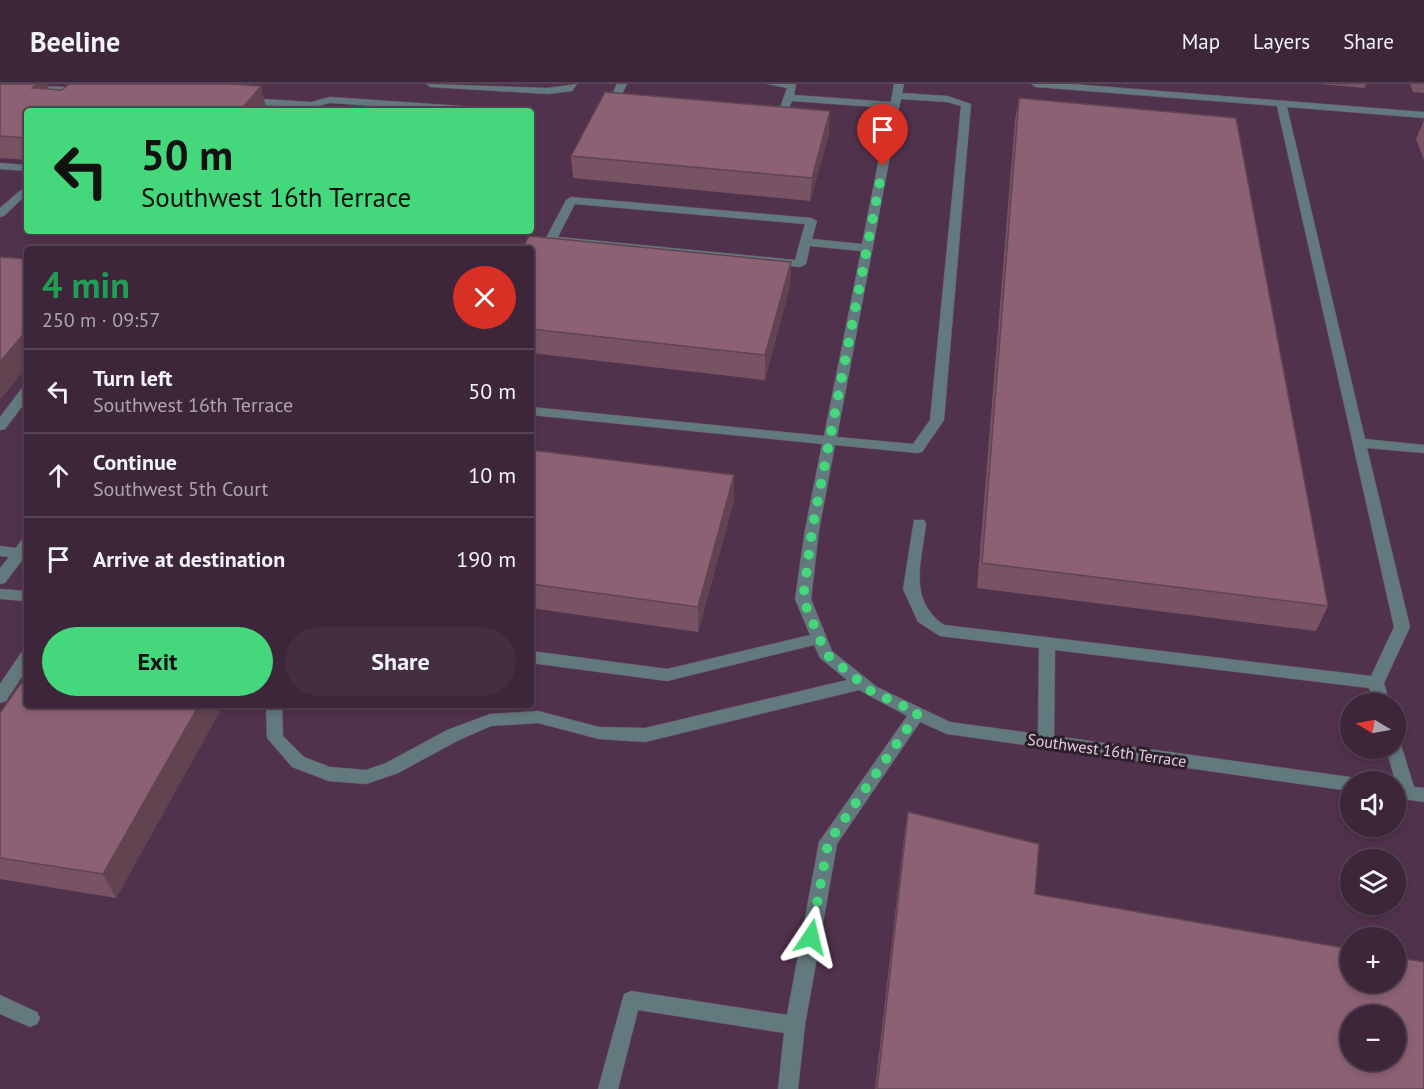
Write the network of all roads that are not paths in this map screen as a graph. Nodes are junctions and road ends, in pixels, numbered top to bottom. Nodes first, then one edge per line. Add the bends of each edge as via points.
1 (431, 84) edge
2 (572, 84) edge
3 (622, 84) edge
4 (772, 84) edge
5 (1036, 84) edge
6 (0, 85) edge
7 (96, 91) edge
8 (897, 95) edge
9 (789, 98) junction
10 (638, 99) edge
11 (239, 100) edge
12 (1281, 103) junction
13 (309, 108) edge
14 (447, 108) edge
15 (762, 110) edge
16 (1424, 115) edge
17 (0, 166) edge
18 (24, 168) edge
19 (24, 191) edge
20 (0, 214) edge
21 (806, 242) junction
22 (867, 248) junction
23 (24, 395) edge
24 (534, 411) edge
25 (0, 426) edge
26 (829, 441) junction
27 (1359, 443) junction
28 (1424, 449) edge
29 (919, 523) dead end
30 (24, 550) edge
31 (0, 551) edge
32 (24, 551) edge
33 (0, 579) edge
34 (0, 594) edge
35 (24, 596) edge
36 (819, 638) junction
37 (1047, 643) junction
38 (534, 657) edge
39 (24, 661) edge
40 (1376, 683) junction
41 (867, 687) junction
42 (1379, 693) edge
43 (0, 697) edge
44 (274, 708) edge
45 (918, 713) junction
46 (1046, 741) junction
47 (1398, 759) edge
48 (1340, 783) edge
49 (1409, 793) edge
50 (0, 1004) edge
51 (30, 1018) dead end
52 (795, 1025) junction
53 (608, 1089) edge
54 (788, 1089) edge

1 - 2 street via 548,91 569,89
3 - 10 street via 615,97
4 - 9 street via 792,86
5 - 12 street
6 - 7 street
8 - 9 street
8 - 22 street, Southwest 16th Terrace
8 - 26 street via 966,104 937,420 917,449
9 - 15 street via 784,111
11 - 13 street
12 - 16 street
12 - 27 street
13 - 14 street via 330,100
17 - 18 street
19 - 20 street
21 - 21 street via 811,221 571,200 552,240 800,264
21 - 22 street
22 - 26 street, Southwest 16th Terrace
23 - 25 street
24 - 26 street
26 - 36 street, Southwest 16th Terrace via 803,599
27 - 28 street
27 - 40 street via 1402,627
29 - 37 street via 911,589 923,618 940,630
30 - 31 street
32 - 33 street
34 - 35 street
36 - 38 street via 667,675
36 - 41 street, Southwest 16th Terrace via 826,654
37 - 40 street
37 - 46 street
39 - 43 street
40 - 42 street
41 - 44 street via 645,735 599,733 538,717 490,720 366,777 329,774 298,762 276,738
41 - 45 street, Southwest 16th Terrace
45 - 46 street, Southwest 16th Terrace via 947,728
45 - 52 street via 828,843
46 - 48 street, Southwest 16th Terrace
47 - 49 street
50 - 51 street
52 - 53 street via 631,1000
52 - 54 street

